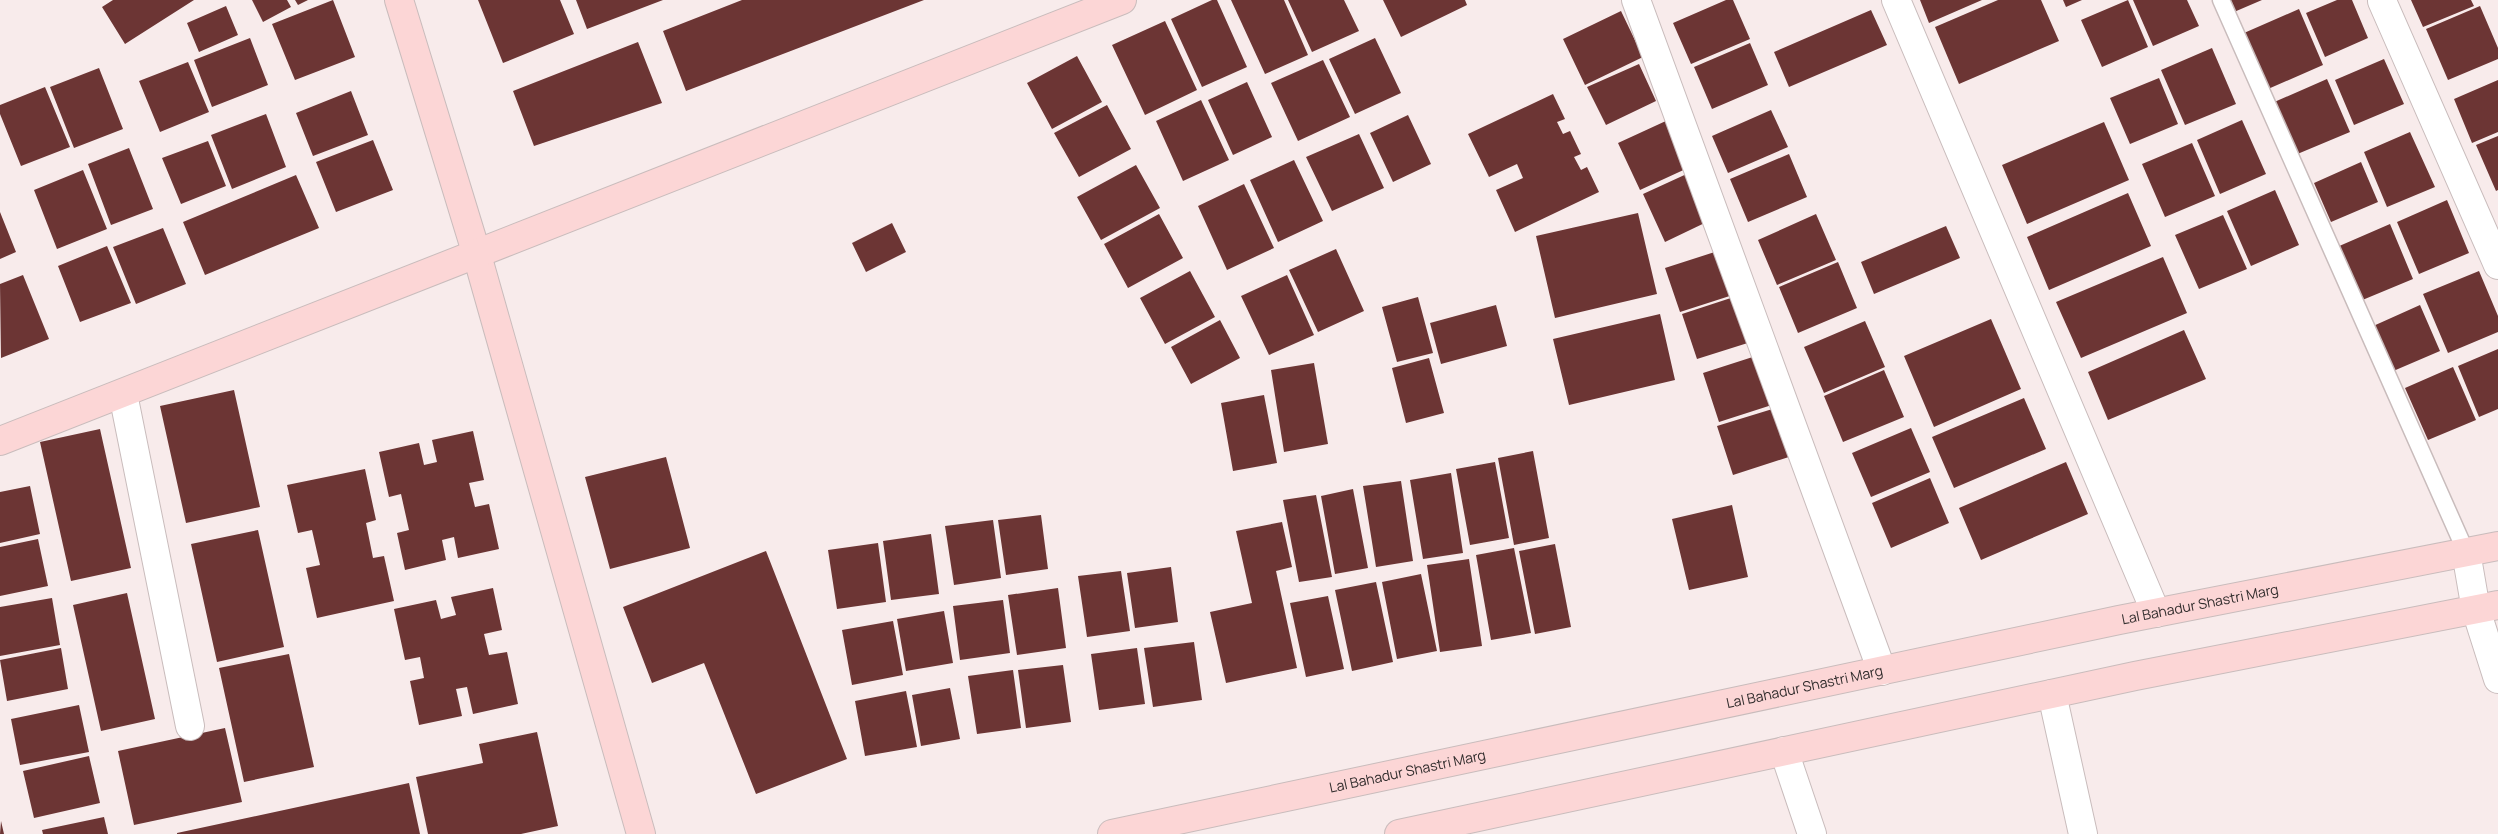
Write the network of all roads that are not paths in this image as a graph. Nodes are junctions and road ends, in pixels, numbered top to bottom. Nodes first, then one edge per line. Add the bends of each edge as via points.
1 (399, 0) edge
2 (1122, 0) edge
3 (1636, 0) edge
4 (1896, 0) edge
5 (2221, 0) edge
6 (2382, 1) edge
7 (477, 255) junction
8 (2498, 265) edge
9 (123, 394) junction
10 (0, 442) edge
11 (2498, 546) edge
12 (2466, 552) junction
13 (2487, 608) edge
14 (2156, 613) junction
15 (1882, 671) junction
16 (2498, 679) edge
17 (2052, 694) junction
18 (190, 726) dead end
19 (1784, 751) junction
20 (641, 834) edge
21 (1112, 834) edge
22 (1399, 834) edge
23 (1812, 834) edge
24 (2084, 834) edge

1 - 7 main road
2 - 7 main road
3 - 15 street
4 - 14 street
5 - 12 lane
6 - 8 street
7 - 9 main road
7 - 20 main road
9 - 10 main road
9 - 18 street
11 - 12 main road, Lal Bahadur Shastri Marg
12 - 13 street
12 - 14 main road, Lal Bahadur Shastri Marg
13 - 16 street
13 - 17 main road
14 - 15 main road, Lal Bahadur Shastri Marg
15 - 21 main road, Lal Bahadur Shastri Marg
17 - 19 main road
17 - 24 street
19 - 22 main road
19 - 23 street

